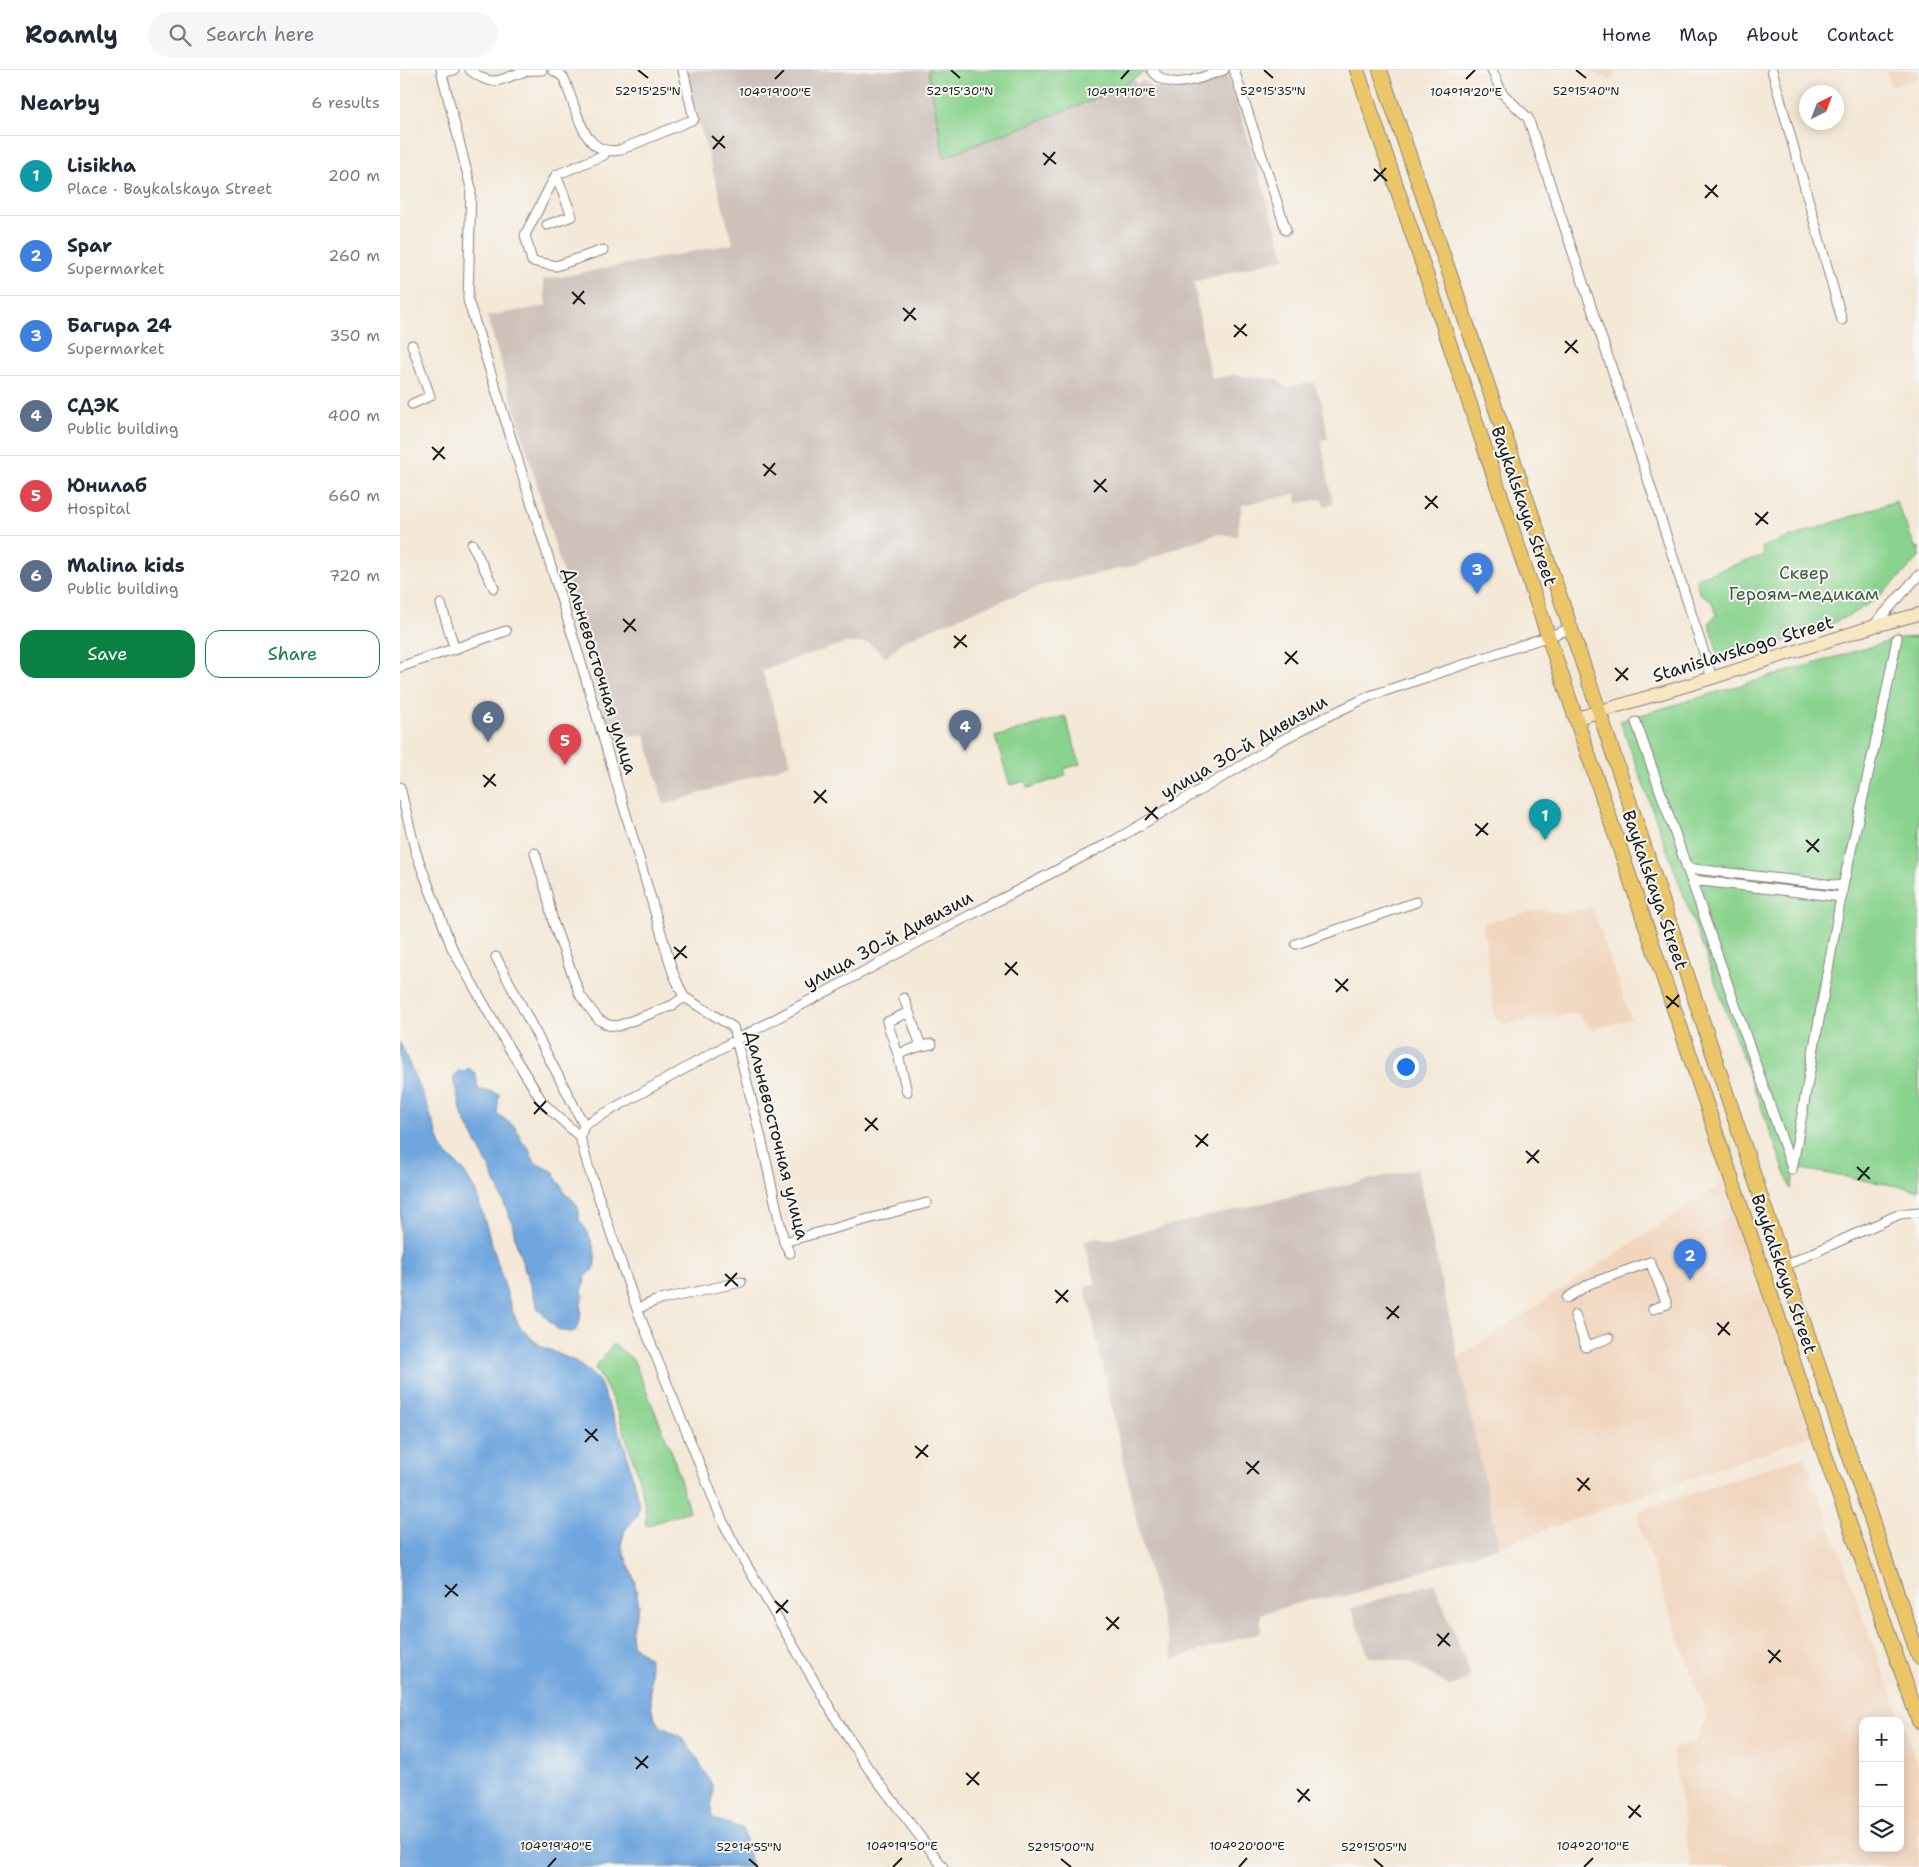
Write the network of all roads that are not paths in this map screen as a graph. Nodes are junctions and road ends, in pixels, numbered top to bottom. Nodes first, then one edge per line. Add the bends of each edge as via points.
1 (454, 70) edge
2 (470, 70) edge
3 (542, 70) edge
4 (553, 70) edge
5 (683, 70) edge
6 (1152, 70) edge
7 (1224, 70) edge
8 (1234, 70) edge
9 (1357, 70) edge
10 (1380, 70) edge
11 (1492, 70) edge
12 (1772, 70) edge
13 (442, 71) edge
14 (604, 155) dead end
15 (556, 175) junction
16 (547, 225) dead end
17 (1286, 230) dead end
18 (603, 250) dead end
19 (1842, 320) dead end
20 (412, 345) dead end
21 (412, 404) dead end
22 (472, 544) dead end
23 (1919, 575) edge
24 (494, 588) dead end
25 (441, 604) dead end
26 (1919, 614) edge
27 (1570, 628) junction
28 (1871, 628) junction
29 (506, 631) dead end
30 (1548, 636) junction
31 (1897, 638) dead end
32 (454, 649) junction
33 (400, 667) edge
34 (1712, 678) junction
35 (1599, 710) junction
36 (1577, 718) junction
37 (1636, 722) dead end
38 (400, 788) edge
39 (535, 853) dead end
40 (1686, 868) junction
41 (1692, 880) junction
42 (1843, 886) junction
43 (1842, 898) junction
44 (1416, 902) dead end
45 (1296, 944) dead end
46 (496, 957) dead end
47 (684, 997) junction
48 (904, 998) dead end
49 (909, 1012) junction
50 (736, 1040) junction
51 (932, 1044) dead end
52 (921, 1046) junction
53 (898, 1054) junction
54 (907, 1092) dead end
55 (584, 1125) junction
56 (580, 1137) junction
57 (927, 1203) dead end
58 (1919, 1212) edge
59 (784, 1242) junction
60 (790, 1253) dead end
61 (1784, 1266) junction
62 (741, 1282) dead end
63 (1567, 1298) dead end
64 (637, 1308) junction
65 (1653, 1309) dead end
66 (1575, 1315) dead end
67 (1609, 1338) dead end
68 (1919, 1657) edge
69 (1919, 1721) edge
70 (943, 1867) edge

1 - 13 street
2 - 3 street via 480,78 498,82 528,70
4 - 5 street via 563,78 594,146 612,152 694,119
6 - 7 street via 1159,78 1175,84
8 - 17 street
9 - 30 main road, Baykalskaya Street
10 - 27 main road, Baykalskaya Street
11 - 34 street via 1502,93 1528,118
12 - 19 street
13 - 47 street, Дальневосточная улица via 471,188 468,300 673,973
14 - 15 street
15 - 16 street via 572,216
15 - 18 street via 525,235 532,260 541,258 556,266
20 - 21 street via 430,396
22 - 24 street
23 - 28 street
25 - 32 street
26 - 28 main road, Stanislavskogo Street
27 - 30 street, улица 30-й Дивизии
27 - 35 main road, Baykalskaya Street
28 - 34 main road, Stanislavskogo Street
29 - 32 street
30 - 36 main road, Baykalskaya Street
30 - 50 street, улица 30-й Дивизии via 1370,696 1330,715 1278,742 1115,840
31 - 42 street
32 - 33 street
34 - 35 main road, Stanislavskogo Street
35 - 36 main road, Stanislavskogo Street
35 - 61 main road, Baykalskaya Street
36 - 69 main road, Baykalskaya Street via 1816,1429
37 - 40 street
38 - 56 street via 416,854 452,948 508,1048 544,1103
39 - 47 street via 553,922 580,995 598,1019 618,1026 673,1005
40 - 41 street
40 - 42 street
41 - 43 street
41 - 43 street via 1792,1170
42 - 43 street
44 - 45 street
46 - 55 street
47 - 50 street, Дальневосточная улица via 733,1027
48 - 49 street
49 - 52 street
49 - 53 street via 887,1022
50 - 55 street, улица 30-й Дивизии
50 - 59 street, Дальневосточная улица
51 - 52 street
52 - 53 street
53 - 54 street
55 - 56 street
56 - 64 street
57 - 59 street
58 - 61 street via 1900,1214
59 - 60 street, Дальневосточная улица
61 - 68 main road, Baykalskaya Street
62 - 64 street
63 - 65 street via 1589,1284 1650,1262 1667,1304
64 - 70 street via 722,1520 755,1581 868,1768
66 - 67 street via 1586,1347

